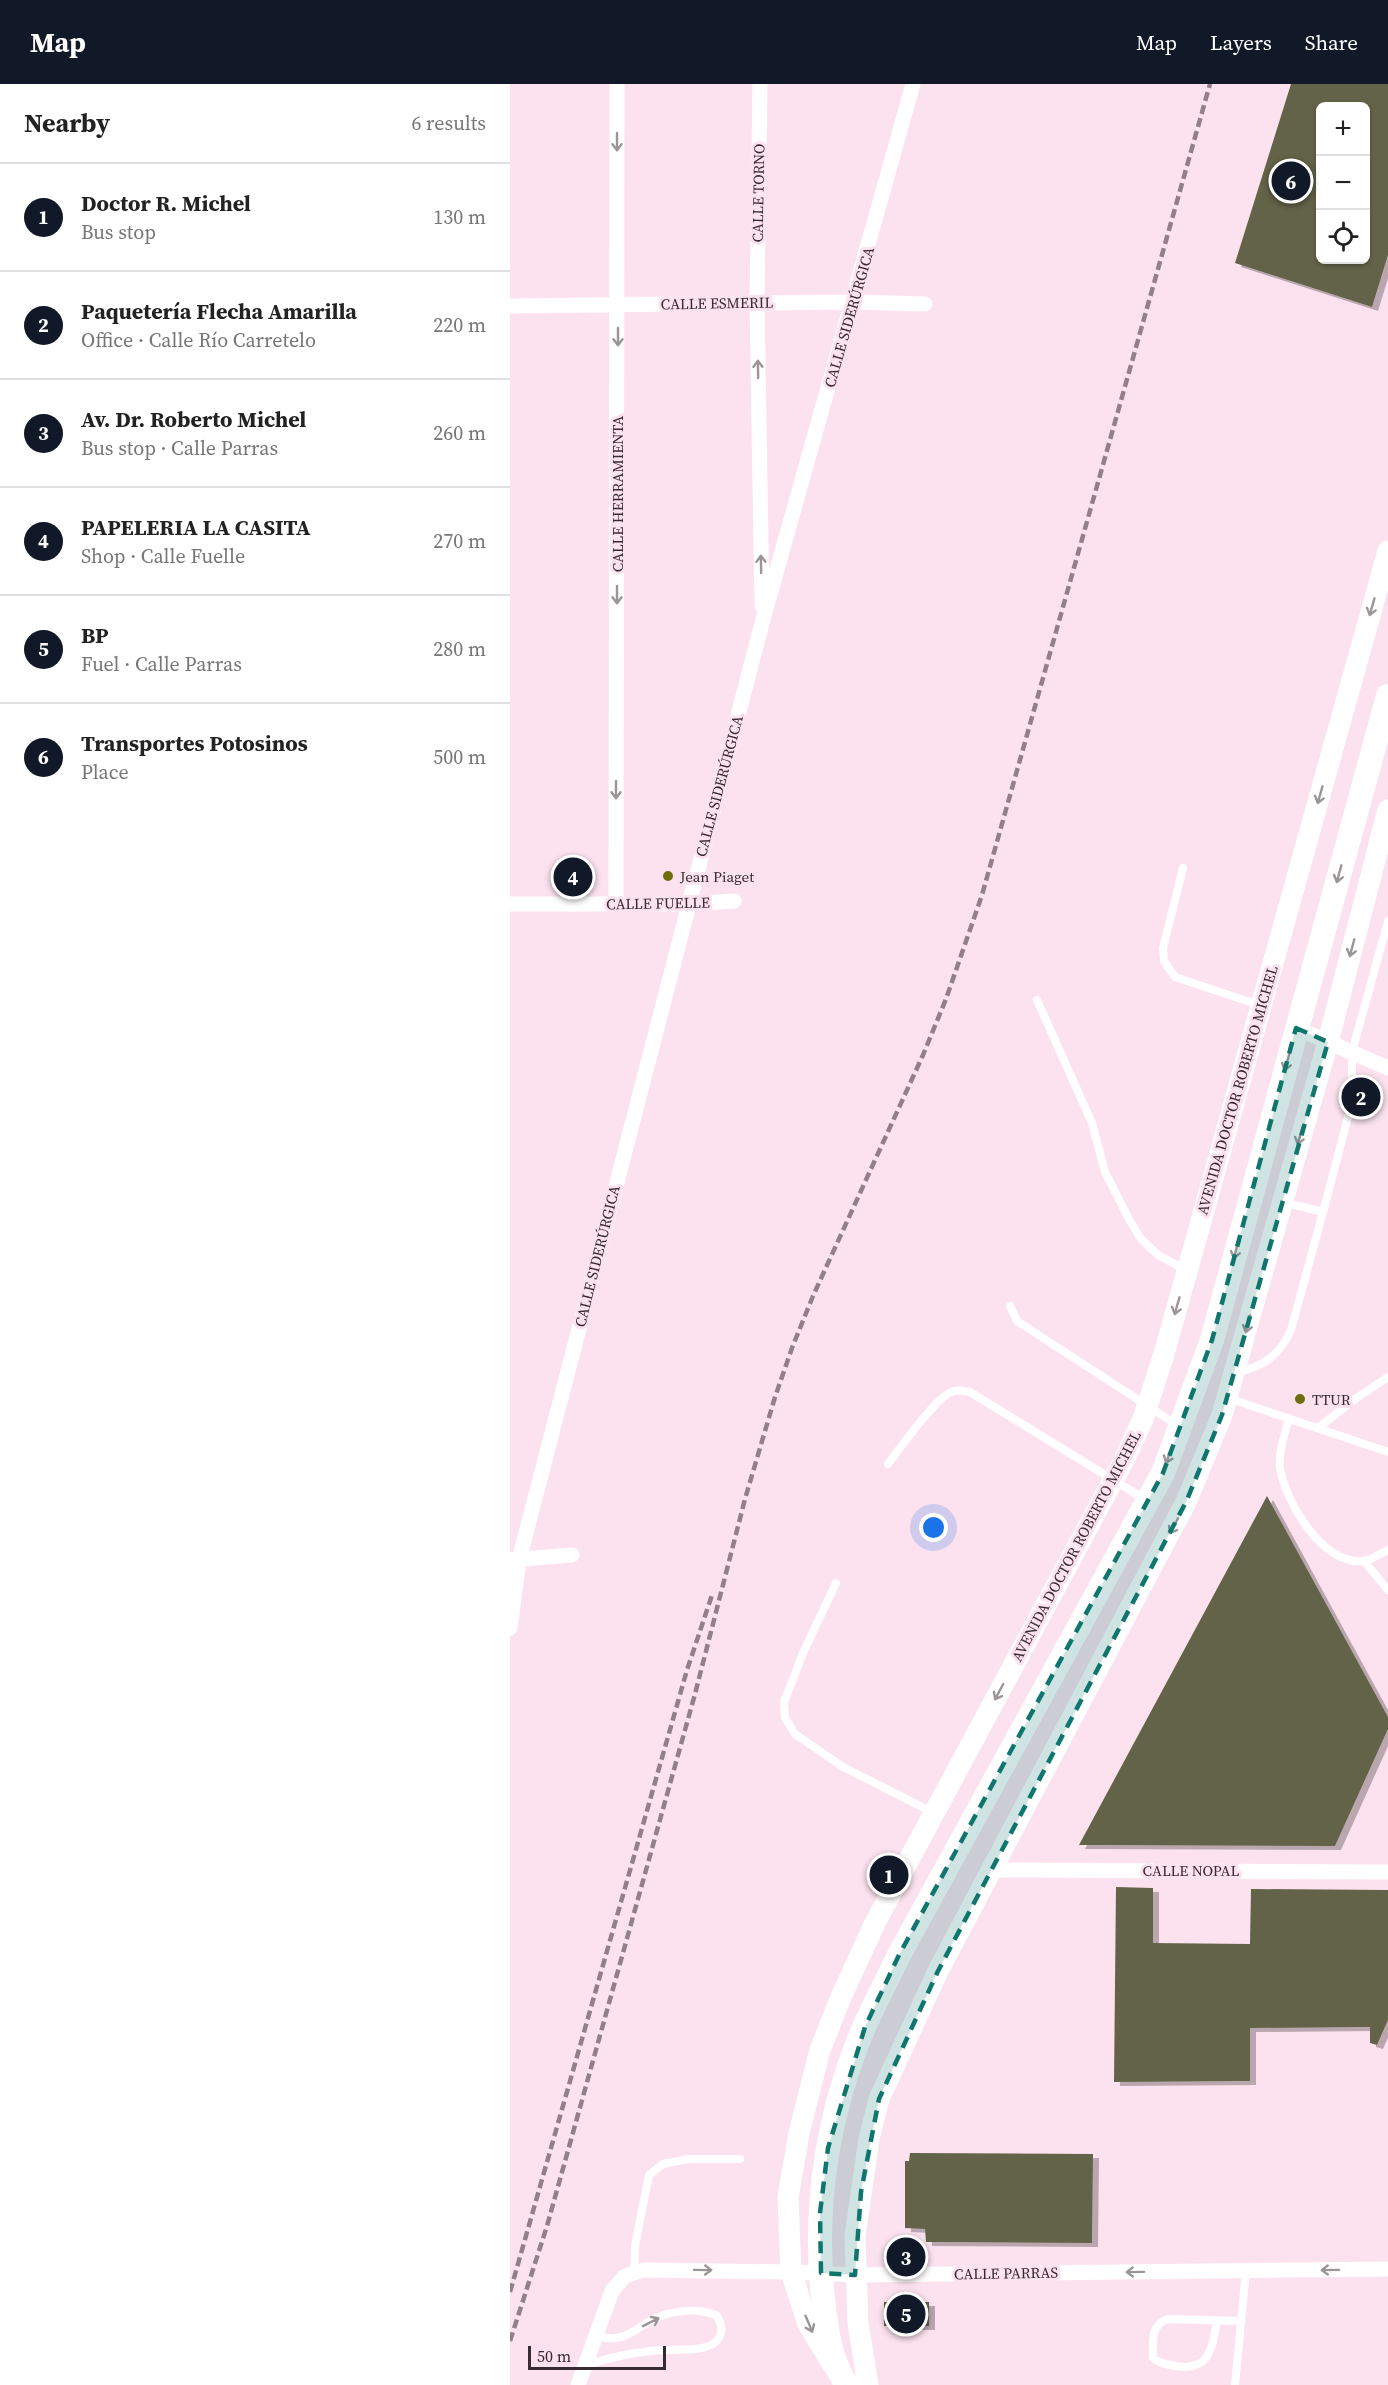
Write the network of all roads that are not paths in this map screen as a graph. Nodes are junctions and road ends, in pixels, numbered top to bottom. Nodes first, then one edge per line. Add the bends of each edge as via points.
1 (617, 84) edge
2 (760, 84) edge
3 (913, 84) edge
4 (757, 302) junction
5 (853, 302) junction
6 (618, 304) junction
7 (925, 304) dead end
8 (510, 306) edge
9 (1388, 551) edge
10 (762, 623) junction
11 (1388, 696) edge
12 (1359, 799) junction
13 (1388, 811) edge
14 (1183, 868) dead end
15 (734, 901) dead end
16 (510, 904) edge
17 (616, 904) junction
18 (688, 904) junction
19 (1388, 921) edge
20 (1037, 1000) dead end
21 (1260, 1005) junction
22 (1296, 1028) junction
23 (1328, 1042) junction
24 (1352, 1052) junction
25 (1388, 1068) edge
26 (1282, 1202) junction
27 (1323, 1212) junction
28 (1187, 1270) junction
29 (1010, 1306) dead end
30 (1234, 1372) junction
31 (1388, 1377) edge
32 (1227, 1398) junction
33 (1147, 1406) junction
34 (1289, 1418) junction
35 (1180, 1427) junction
36 (1318, 1428) junction
37 (1388, 1452) edge
38 (888, 1464) dead end
39 (1113, 1480) junction
40 (1148, 1501) junction
41 (1388, 1550) edge
42 (572, 1555) dead end
43 (514, 1560) edge
44 (1364, 1561) junction
45 (836, 1584) dead end
46 (1388, 1590) edge
47 (510, 1618) edge
48 (934, 1813) junction
49 (993, 1869) junction
50 (1388, 1872) edge
51 (740, 2159) dead end
52 (1388, 2269) edge
53 (1246, 2271) junction
54 (791, 2272) junction
55 (821, 2273) junction
56 (629, 2274) junction
57 (855, 2275) junction
58 (1217, 2321) junction
59 (1241, 2321) junction
60 (596, 2336) junction
61 (585, 2366) junction
62 (842, 2381) edge
63 (578, 2385) edge
64 (868, 2385) edge
65 (1235, 2385) edge

1 -> 6 street, CALLE HERRAMIENTA
2 - 4 street, CALLE TORNO
3 - 5 street, CALLE SIDERÚRGICA
4 - 5 street, CALLE ESMERIL
4 - 6 street, CALLE ESMERIL
10 -> 4 street, CALLE TORNO
5 - 7 street, CALLE ESMERIL
5 - 10 street, CALLE SIDERÚRGICA
6 - 8 street, CALLE ESMERIL
6 -> 17 street, CALLE HERRAMIENTA
9 -> 21 main road, AVENIDA DOCTOR ROBERTO MICHEL
10 - 18 street, CALLE SIDERÚRGICA
11 - 12 main road, AVENIDA DOCTOR ROBERTO MICHEL
12 - 13 street
12 -> 22 main road, AVENIDA DOCTOR ROBERTO MICHEL
13 -> 23 main road
14 - 21 lane via 1163,948 1164,961 1175,977
15 - 18 street, CALLE FUELLE
16 - 17 street, CALLE FUELLE
17 - 18 street, CALLE FUELLE
18 - 43 street, CALLE SIDERÚRGICA
19 - 24 lane
20 - 28 lane via 1092,1123 1105,1172 1130,1221 1158,1255
21 - 28 main road, AVENIDA DOCTOR ROBERTO MICHEL
22 - 23 street
22 -> 35 main road, AVENIDA DOCTOR ROBERTO MICHEL via 1212,1340
23 - 24 street
23 -> 26 main road
24 - 25 street
24 - 27 lane via 1352,1102
26 - 27 lane
26 -> 30 main road
27 - 30 lane via 1286,1340 1266,1362
28 -> 33 main road, AVENIDA DOCTOR ROBERTO MICHEL
29 - 33 lane via 1017,1321
30 - 32 main road
31 - 36 lane
32 - 34 lane
32 -> 49 main road via 1186,1503
33 - 35 lane
33 - 39 main road, AVENIDA DOCTOR ROBERTO MICHEL
34 - 36 lane
34 - 44 lane via 1280,1468 1296,1509 1316,1539 1337,1556
35 -> 40 main road, AVENIDA DOCTOR ROBERTO MICHEL
36 - 37 lane
38 - 39 lane via 938,1402 958,1390 970,1392
39 - 40 lane
39 -> 48 main road, AVENIDA DOCTOR ROBERTO MICHEL
40 - 55 main road, AVENIDA DOCTOR ROBERTO MICHEL via 898,1955 865,2027 842,2090 828,2148 820,2213
41 - 44 lane
42 - 43 street
43 - 47 street, CALLE SIDERÚRGICA
44 - 46 lane
45 - 48 lane via 784,1702 785,1718 795,1734 843,1767
48 - 54 main road, AVENIDA DOCTOR ROBERTO MICHEL via 875,1923 820,2050 799,2133 789,2197
49 - 50 street, CALLE NOPAL
49 - 57 main road via 939,1971 879,2099 855,2235
51 - 56 lane via 688,2159 663,2164 649,2175
52 -> 53 street, CALLE PARRAS
53 -> 57 street, CALLE PARRAS
53 - 59 lane
54 - 55 street, CALLE PARRAS
56 -> 54 street, CALLE PARRAS via 643,2270
54 -> 62 main road, AVENIDA DOCTOR ROBERTO MICHEL via 808,2324
55 - 57 street, CALLE PARRAS
55 - 62 main road, AVENIDA DOCTOR ROBERTO MICHEL via 825,2312
56 - 60 street via 612,2291
57 - 64 main road
58 - 58 lane via 1205,2360 1189,2368 1159,2363 1153,2358 1153,2331 1160,2322
58 - 59 lane
59 - 65 lane
60 - 61 street
60 -> 61 lane via 620,2337 674,2312 706,2311 716,2315 722,2328 716,2342 706,2347 654,2351
61 - 63 street

